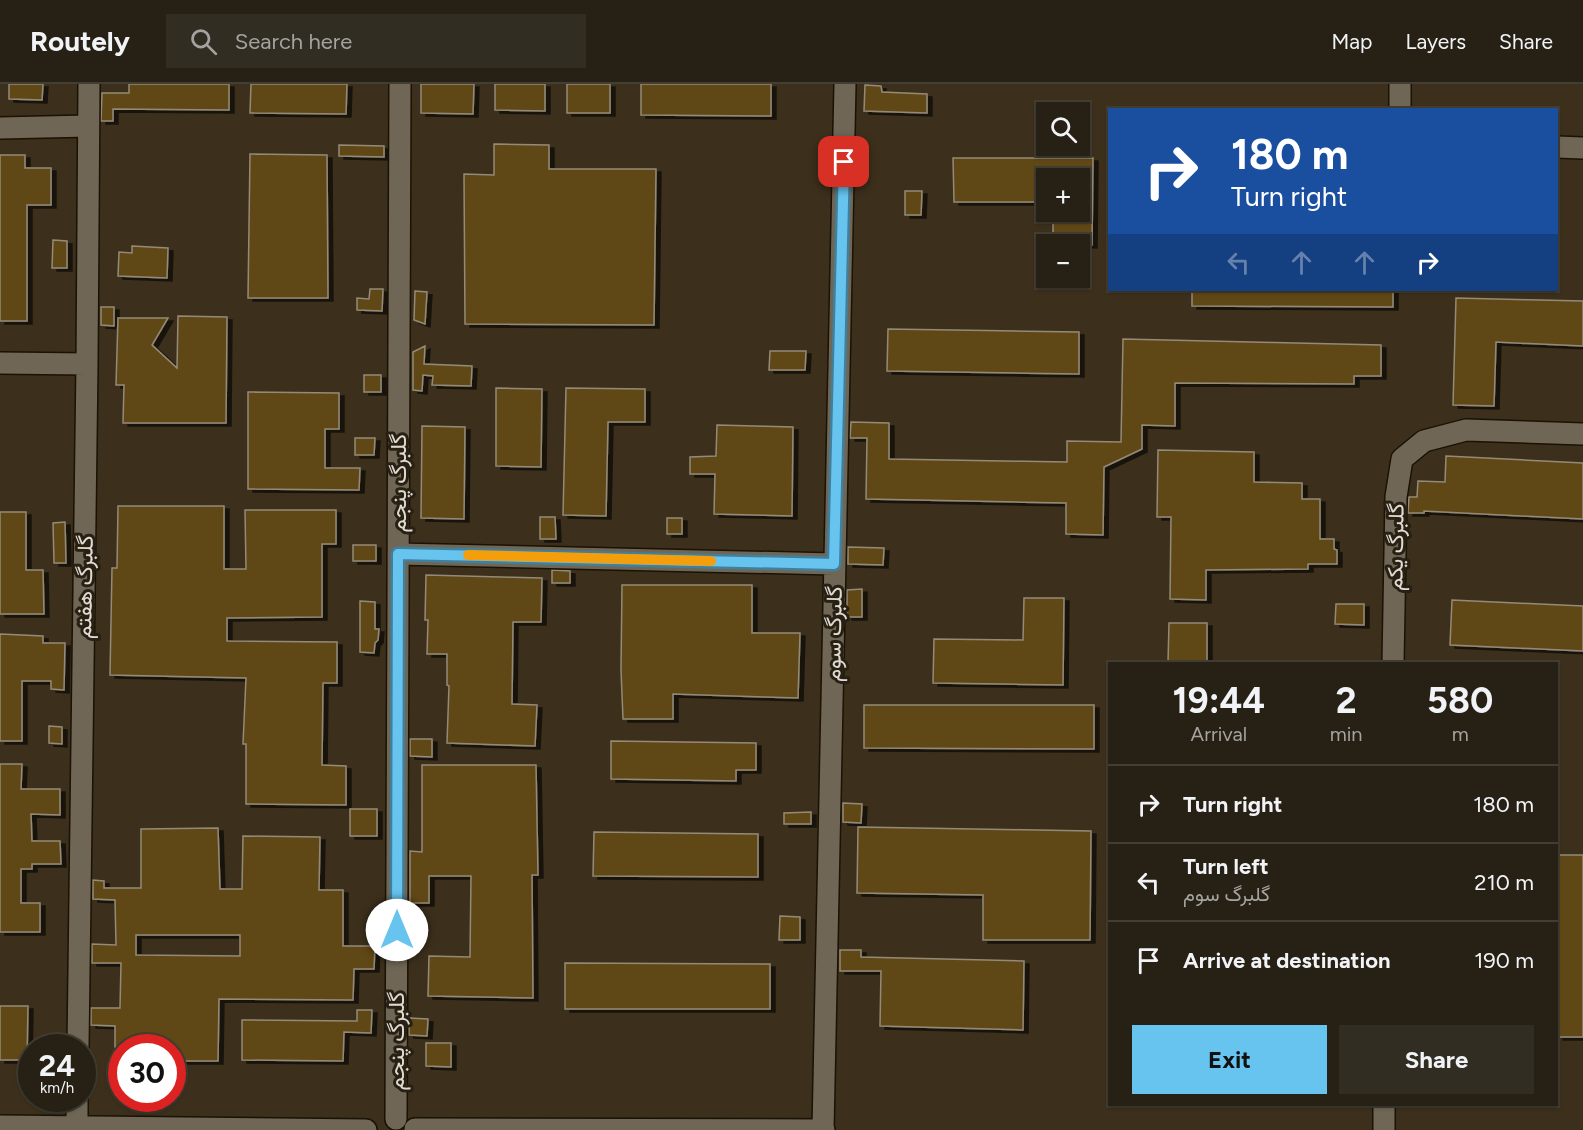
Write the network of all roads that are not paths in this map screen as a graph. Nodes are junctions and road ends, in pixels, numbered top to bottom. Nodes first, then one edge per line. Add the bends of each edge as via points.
1 (89, 84) edge
2 (400, 84) edge
3 (845, 84) edge
4 (1400, 84) edge
5 (1400, 108) edge
6 (88, 126) junction
7 (0, 128) edge
8 (1558, 147) edge
9 (1583, 148) edge
10 (0, 363) edge
11 (87, 364) junction
12 (1583, 434) edge
13 (398, 554) junction
14 (834, 564) junction
15 (1393, 662) edge
16 (78, 1034) edge
17 (1384, 1106) edge
18 (77, 1112) edge
19 (396, 1119) junction
20 (0, 1126) edge
21 (77, 1127) junction
22 (416, 1129) edge
23 (366, 1130) edge
24 (824, 1130) edge
25 (1384, 1130) edge

1 - 6 street, گلبرگ هفتم
2 - 13 street, گلبرگ پنجم
3 - 14 street, گلبرگ سوم
4 - 5 street
6 - 7 street
6 - 11 street, گلبرگ هفتم
8 - 9 street
10 - 11 street
11 - 16 street, گلبرگ هفتم
12 - 15 street, گلبرگ یکم via 1466,430 1424,441 1402,459 1396,497
13 - 14 street
13 - 19 street, گلبرگ پنجم
14 - 24 street, گلبرگ سوم
17 - 25 street
18 - 21 street
19 - 22 street
19 - 23 street via 374,1123
20 - 21 street
21 - 23 street
22 - 24 street

